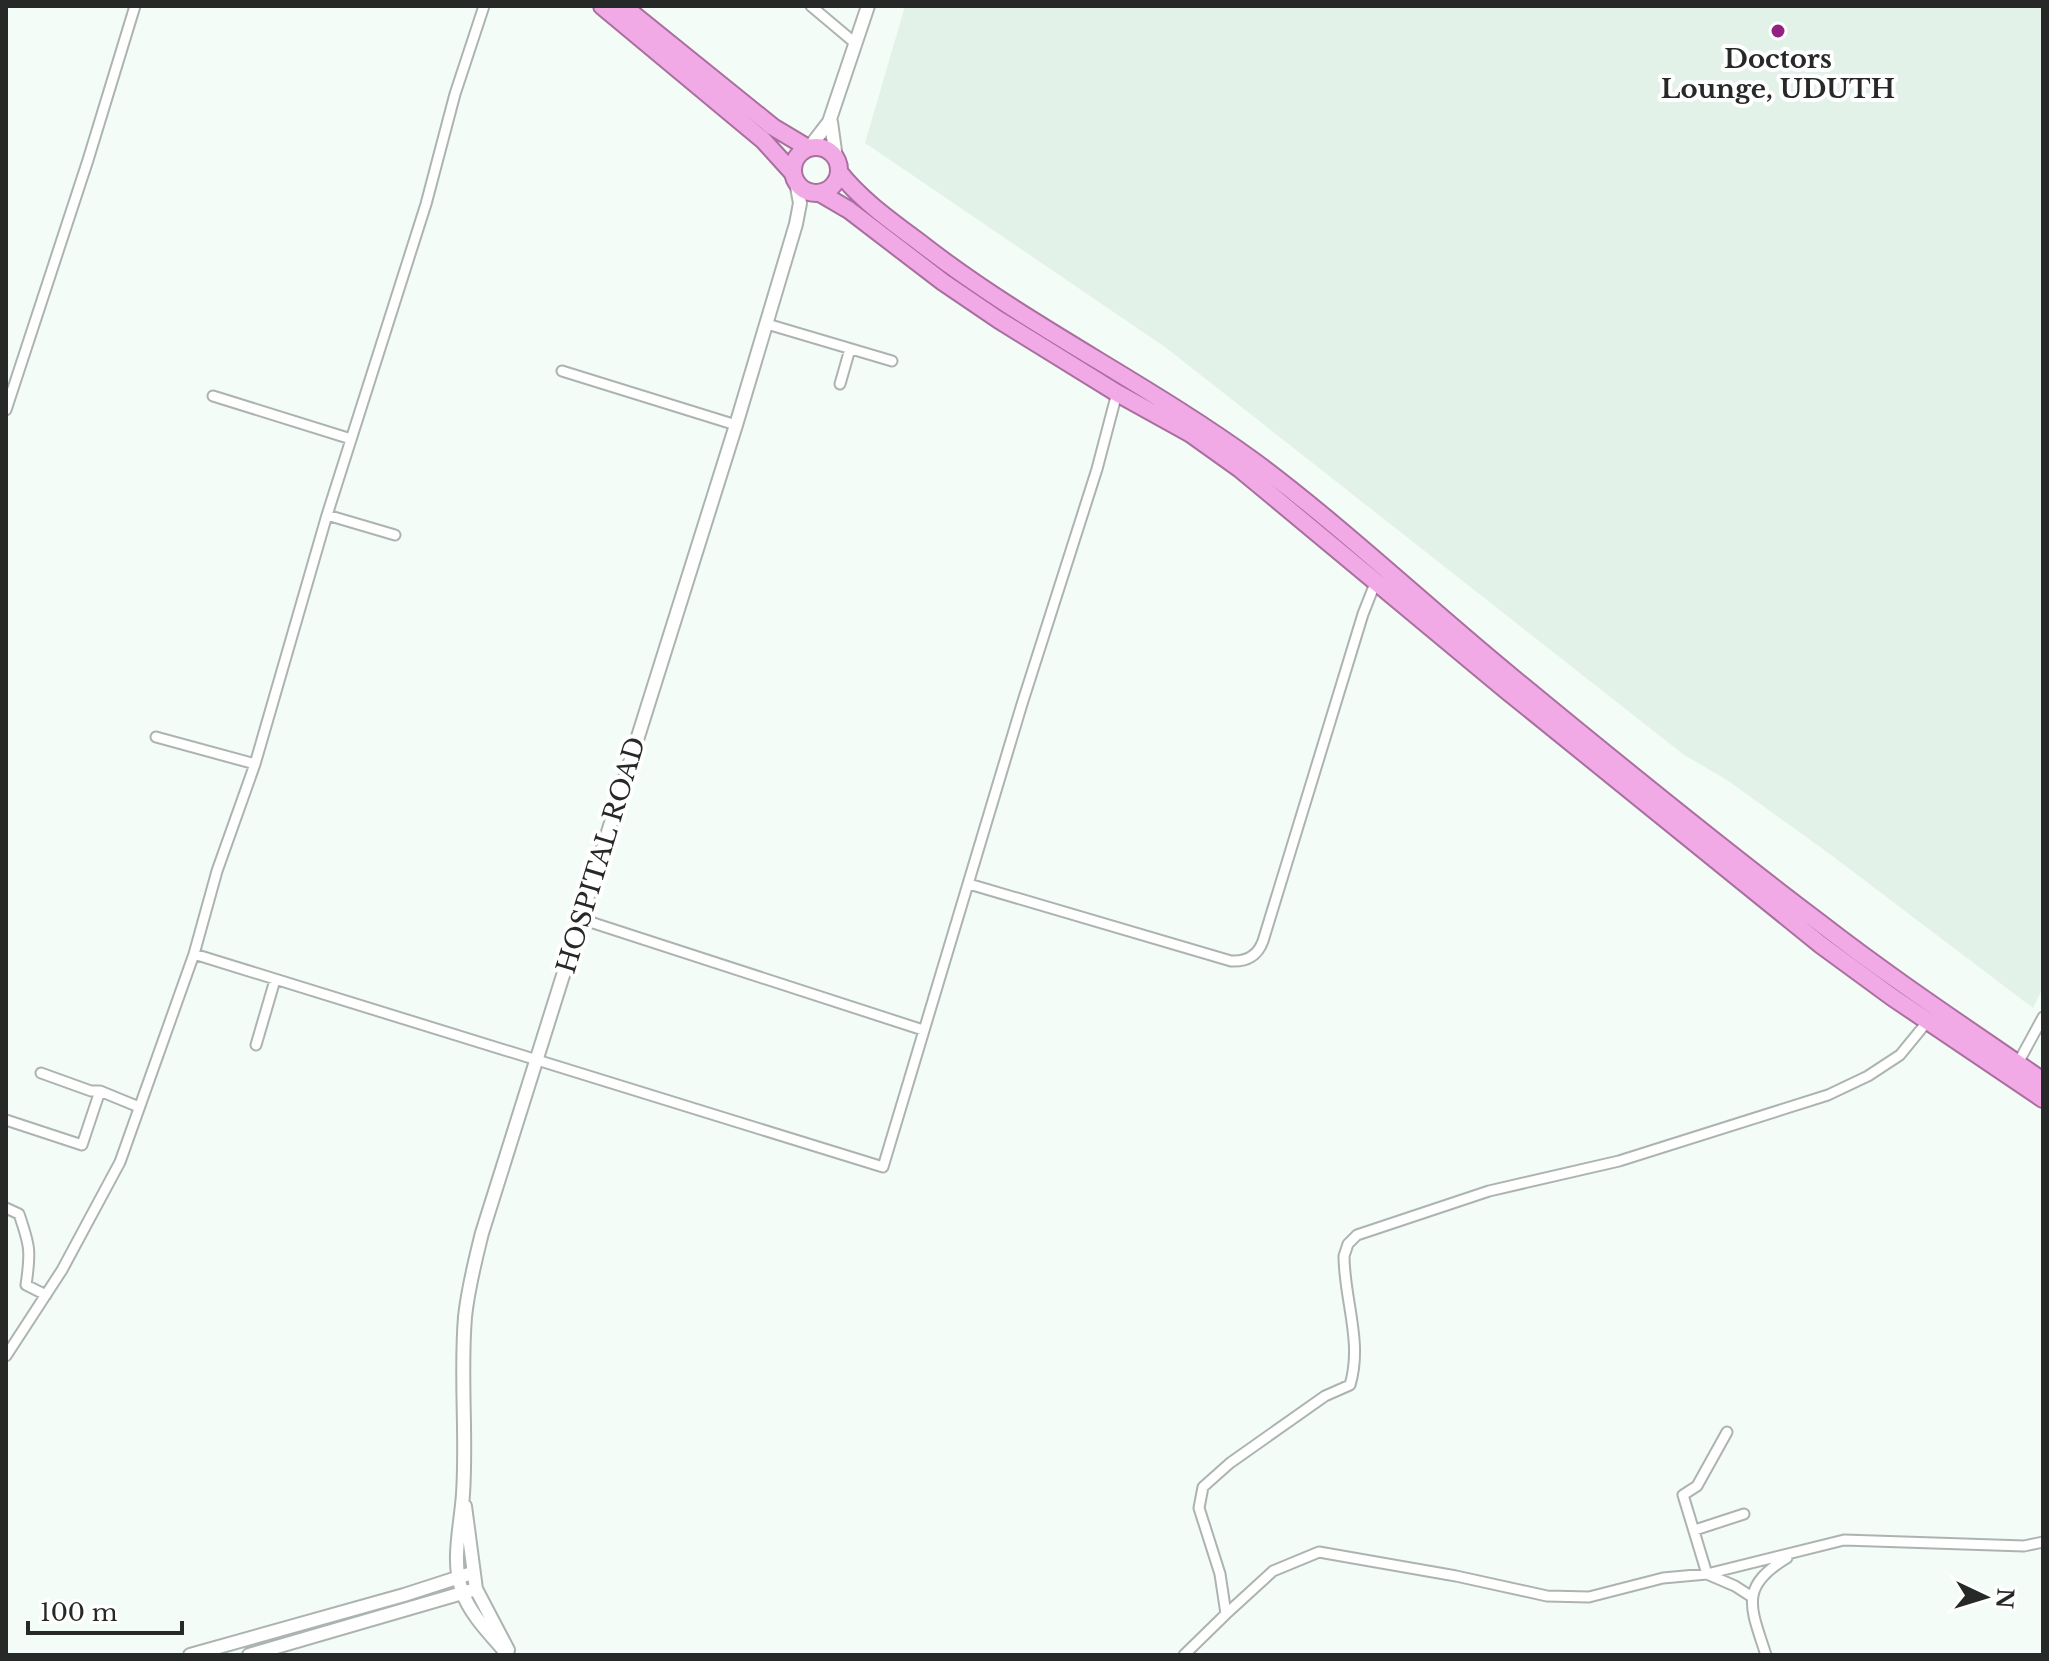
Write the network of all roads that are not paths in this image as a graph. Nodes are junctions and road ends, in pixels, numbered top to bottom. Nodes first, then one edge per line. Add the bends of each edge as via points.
1 (135, 6) edge
2 (484, 6) edge
3 (602, 6) edge
4 (623, 6) edge
5 (811, 6) edge
6 (868, 6) edge
7 (855, 43) junction
8 (831, 118) junction
9 (810, 145) junction
10 (837, 165) junction
11 (794, 177) junction
12 (820, 193) junction
13 (796, 224) junction
14 (767, 324) junction
15 (850, 349) junction
16 (892, 361) dead end
17 (562, 371) dead end
18 (840, 384) dead end
19 (1117, 393) junction
20 (213, 396) dead end
21 (6, 410) edge
22 (736, 425) junction
23 (351, 439) junction
24 (327, 515) junction
25 (395, 535) dead end
26 (1376, 581) junction
27 (156, 737) dead end
28 (255, 764) junction
29 (969, 884) junction
30 (581, 919) junction
31 (194, 954) junction
32 (275, 980) junction
33 (2043, 1017) edge
34 (1927, 1022) junction
35 (923, 1030) junction
36 (256, 1045) dead end
37 (536, 1062) junction
38 (2018, 1063) junction
39 (41, 1073) dead end
40 (2043, 1081) edge
41 (100, 1091) junction
42 (2043, 1099) edge
43 (139, 1107) junction
44 (6, 1120) edge
45 (6, 1208) edge
46 (46, 1295) junction
47 (6, 1356) edge
48 (1727, 1432) dead end
49 (1744, 1514) dead end
50 (1695, 1530) junction
51 (2043, 1542) edge
52 (1796, 1552) junction
53 (1707, 1574) junction
54 (465, 1576) junction
55 (476, 1589) junction
56 (463, 1594) junction
57 (404, 1595) junction
58 (1752, 1597) junction
59 (409, 1609) junction
60 (1226, 1614) junction
61 (190, 1655) edge
62 (249, 1655) edge
63 (509, 1655) edge
64 (1184, 1655) edge
65 (1766, 1655) edge

1 - 21 street
2 - 23 street
3 - 11 highway via 763,140
4 - 9 highway via 785,136
5 - 7 street
6 - 7 street
7 - 8 street
8 - 9 street
8 - 10 street
9 - 10 highway via 823,148
9 - 11 highway via 798,156
10 - 12 highway via 834,185
10 - 38 highway via 865,200 952,269 1175,406 1299,496 1525,689 1740,861 1879,967
11 - 12 highway via 804,190
11 - 13 street via 800,198
12 - 13 street
12 - 19 highway via 954,290
13 - 14 street, HOSPITAL ROAD
14 - 15 street
14 - 22 street, HOSPITAL ROAD
15 - 16 street
15 - 18 street
17 - 22 street
19 - 26 highway via 1191,434 1240,469
19 - 29 street
20 - 23 street
22 - 30 street, HOSPITAL ROAD
23 - 24 street
24 - 25 street
24 - 28 street
26 - 29 street via 1255,955 1231,961
26 - 34 highway via 1737,878
27 - 28 street
28 - 31 street
29 - 35 street
30 - 35 street
30 - 37 street, HOSPITAL ROAD
31 - 32 street
31 - 43 street
32 - 36 street
32 - 37 street
33 - 38 street
34 - 42 highway
34 - 60 street via 1900,1055 1828,1095 1619,1161 1489,1191 1357,1235 1344,1256 1355,1344 1350,1385 1325,1396 1230,1463 1200,1494
35 - 37 street via 883,1167
37 - 54 street, HOSPITAL ROAD via 482,1233 465,1315 459,1527
38 - 40 highway
39 - 41 street
41 - 43 street
41 - 44 street via 82,1145
43 - 46 street via 120,1162
45 - 46 street via 19,1214 31,1253 26,1285
46 - 47 street
48 - 50 street via 1697,1486 1683,1495
49 - 50 street
50 - 53 street
51 - 52 street via 2024,1546 1844,1540
52 - 53 street
52 - 58 street via 1757,1581
53 - 58 street
53 - 60 street via 1663,1578 1589,1597 1547,1596 1319,1552 1273,1571
54 - 55 street
54 - 56 street
54 - 57 street
55 - 56 street
55 - 63 street
56 - 59 street
56 - 63 street
57 - 59 street
57 - 61 street
58 - 65 street
59 - 62 street
60 - 64 street

